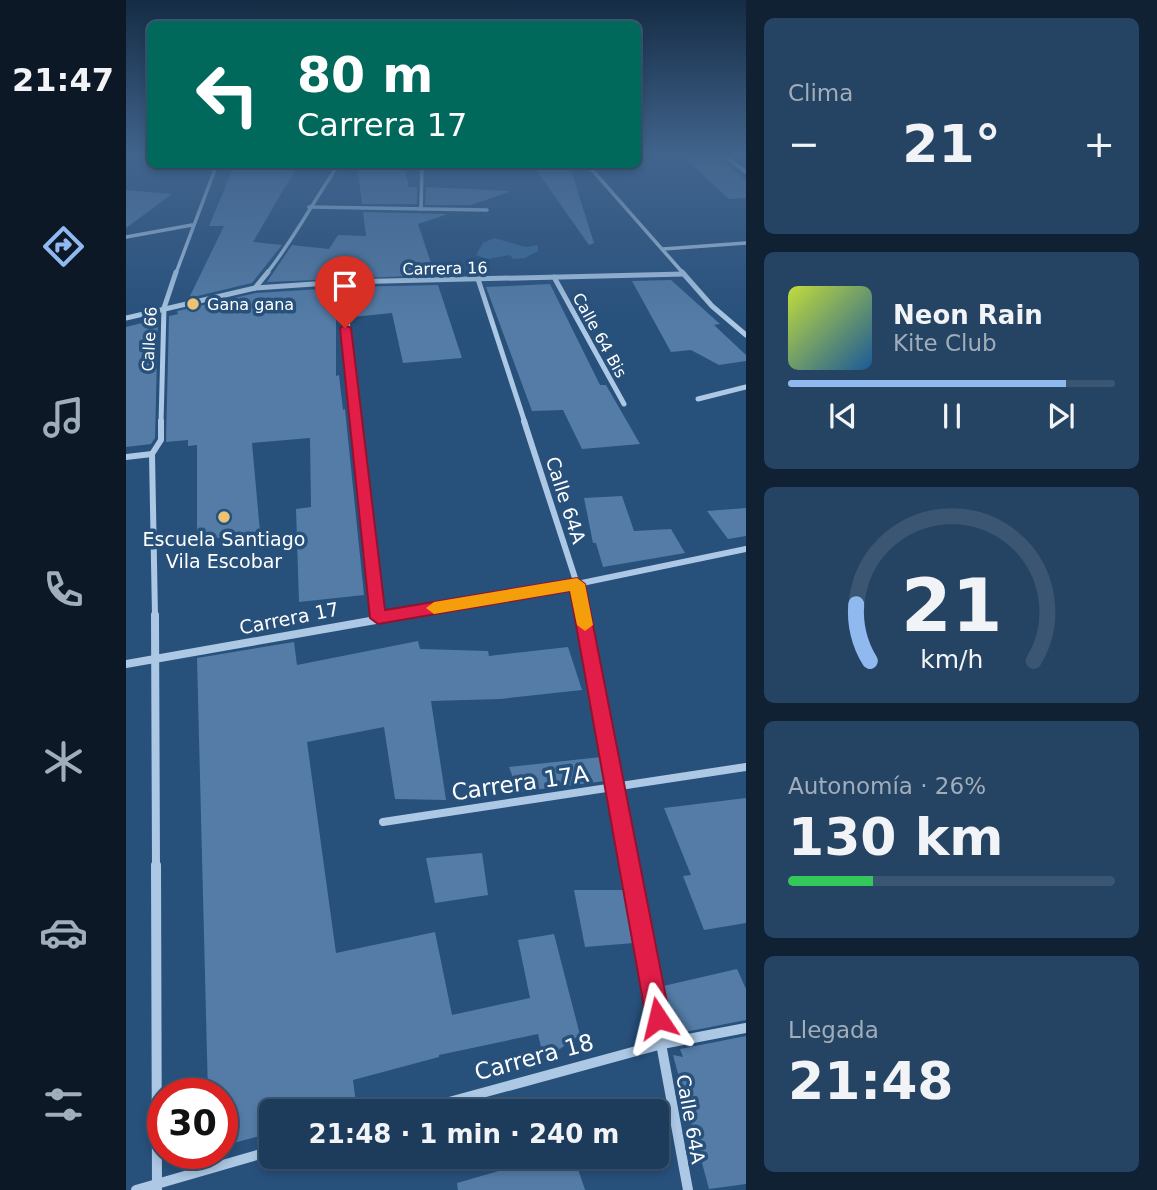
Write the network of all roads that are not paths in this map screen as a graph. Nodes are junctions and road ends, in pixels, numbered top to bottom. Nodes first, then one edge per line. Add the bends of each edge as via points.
1 (197, 213) edge
2 (306, 213) edge
3 (630, 213) edge
4 (192, 225) junction
5 (126, 237) edge
6 (746, 243) edge
7 (663, 249) junction
8 (684, 274) junction
9 (554, 277) junction
10 (478, 279) junction
11 (342, 282) junction
12 (255, 288) junction
13 (164, 308) junction
14 (126, 318) edge
15 (746, 335) edge
16 (746, 387) edge
17 (698, 398) dead end
18 (624, 404) dead end
19 (152, 454) junction
20 (126, 457) edge
21 (746, 549) edge
22 (577, 584) junction
23 (378, 618) junction
24 (156, 660) junction
25 (126, 664) edge
26 (746, 766) edge
27 (616, 788) junction
28 (383, 822) dead end
29 (746, 1028) edge
30 (663, 1044) junction
31 (460, 1099) edge
32 (259, 1155) edge
33 (157, 1186) edge
34 (136, 1190) edge
35 (688, 1190) edge

1 - 4 street, Calle 66
2 - 12 street via 288,247
3 - 7 street
4 - 5 street
4 - 13 street, Calle 66
6 - 7 street
7 - 8 street
8 - 9 street, Carrera 16
8 - 15 street
9 - 10 street, Carrera 16
9 - 18 street, Calle 64 Bis
10 - 11 street, Carrera 16
10 - 22 street, Calle 64A
11 - 12 street, Carrera 16
11 - 23 street
12 - 13 street, Carrera 16
13 - 14 street, Carrera 16
13 - 19 street, Calle 66 via 161,440
16 - 17 street
19 - 20 street
19 - 24 street
21 - 22 street, Carrera 17
22 - 23 street, Carrera 17
22 - 27 street, Calle 64A
23 - 24 street, Carrera 17
24 - 25 street, Carrera 17
24 - 33 street
26 - 27 street, Carrera 17A
27 - 28 street, Carrera 17A
27 - 30 street, Calle 64A
29 - 30 street, Carrera 18
30 - 31 street, Carrera 18
30 - 35 street, Calle 64A
32 - 33 street
33 - 34 street

